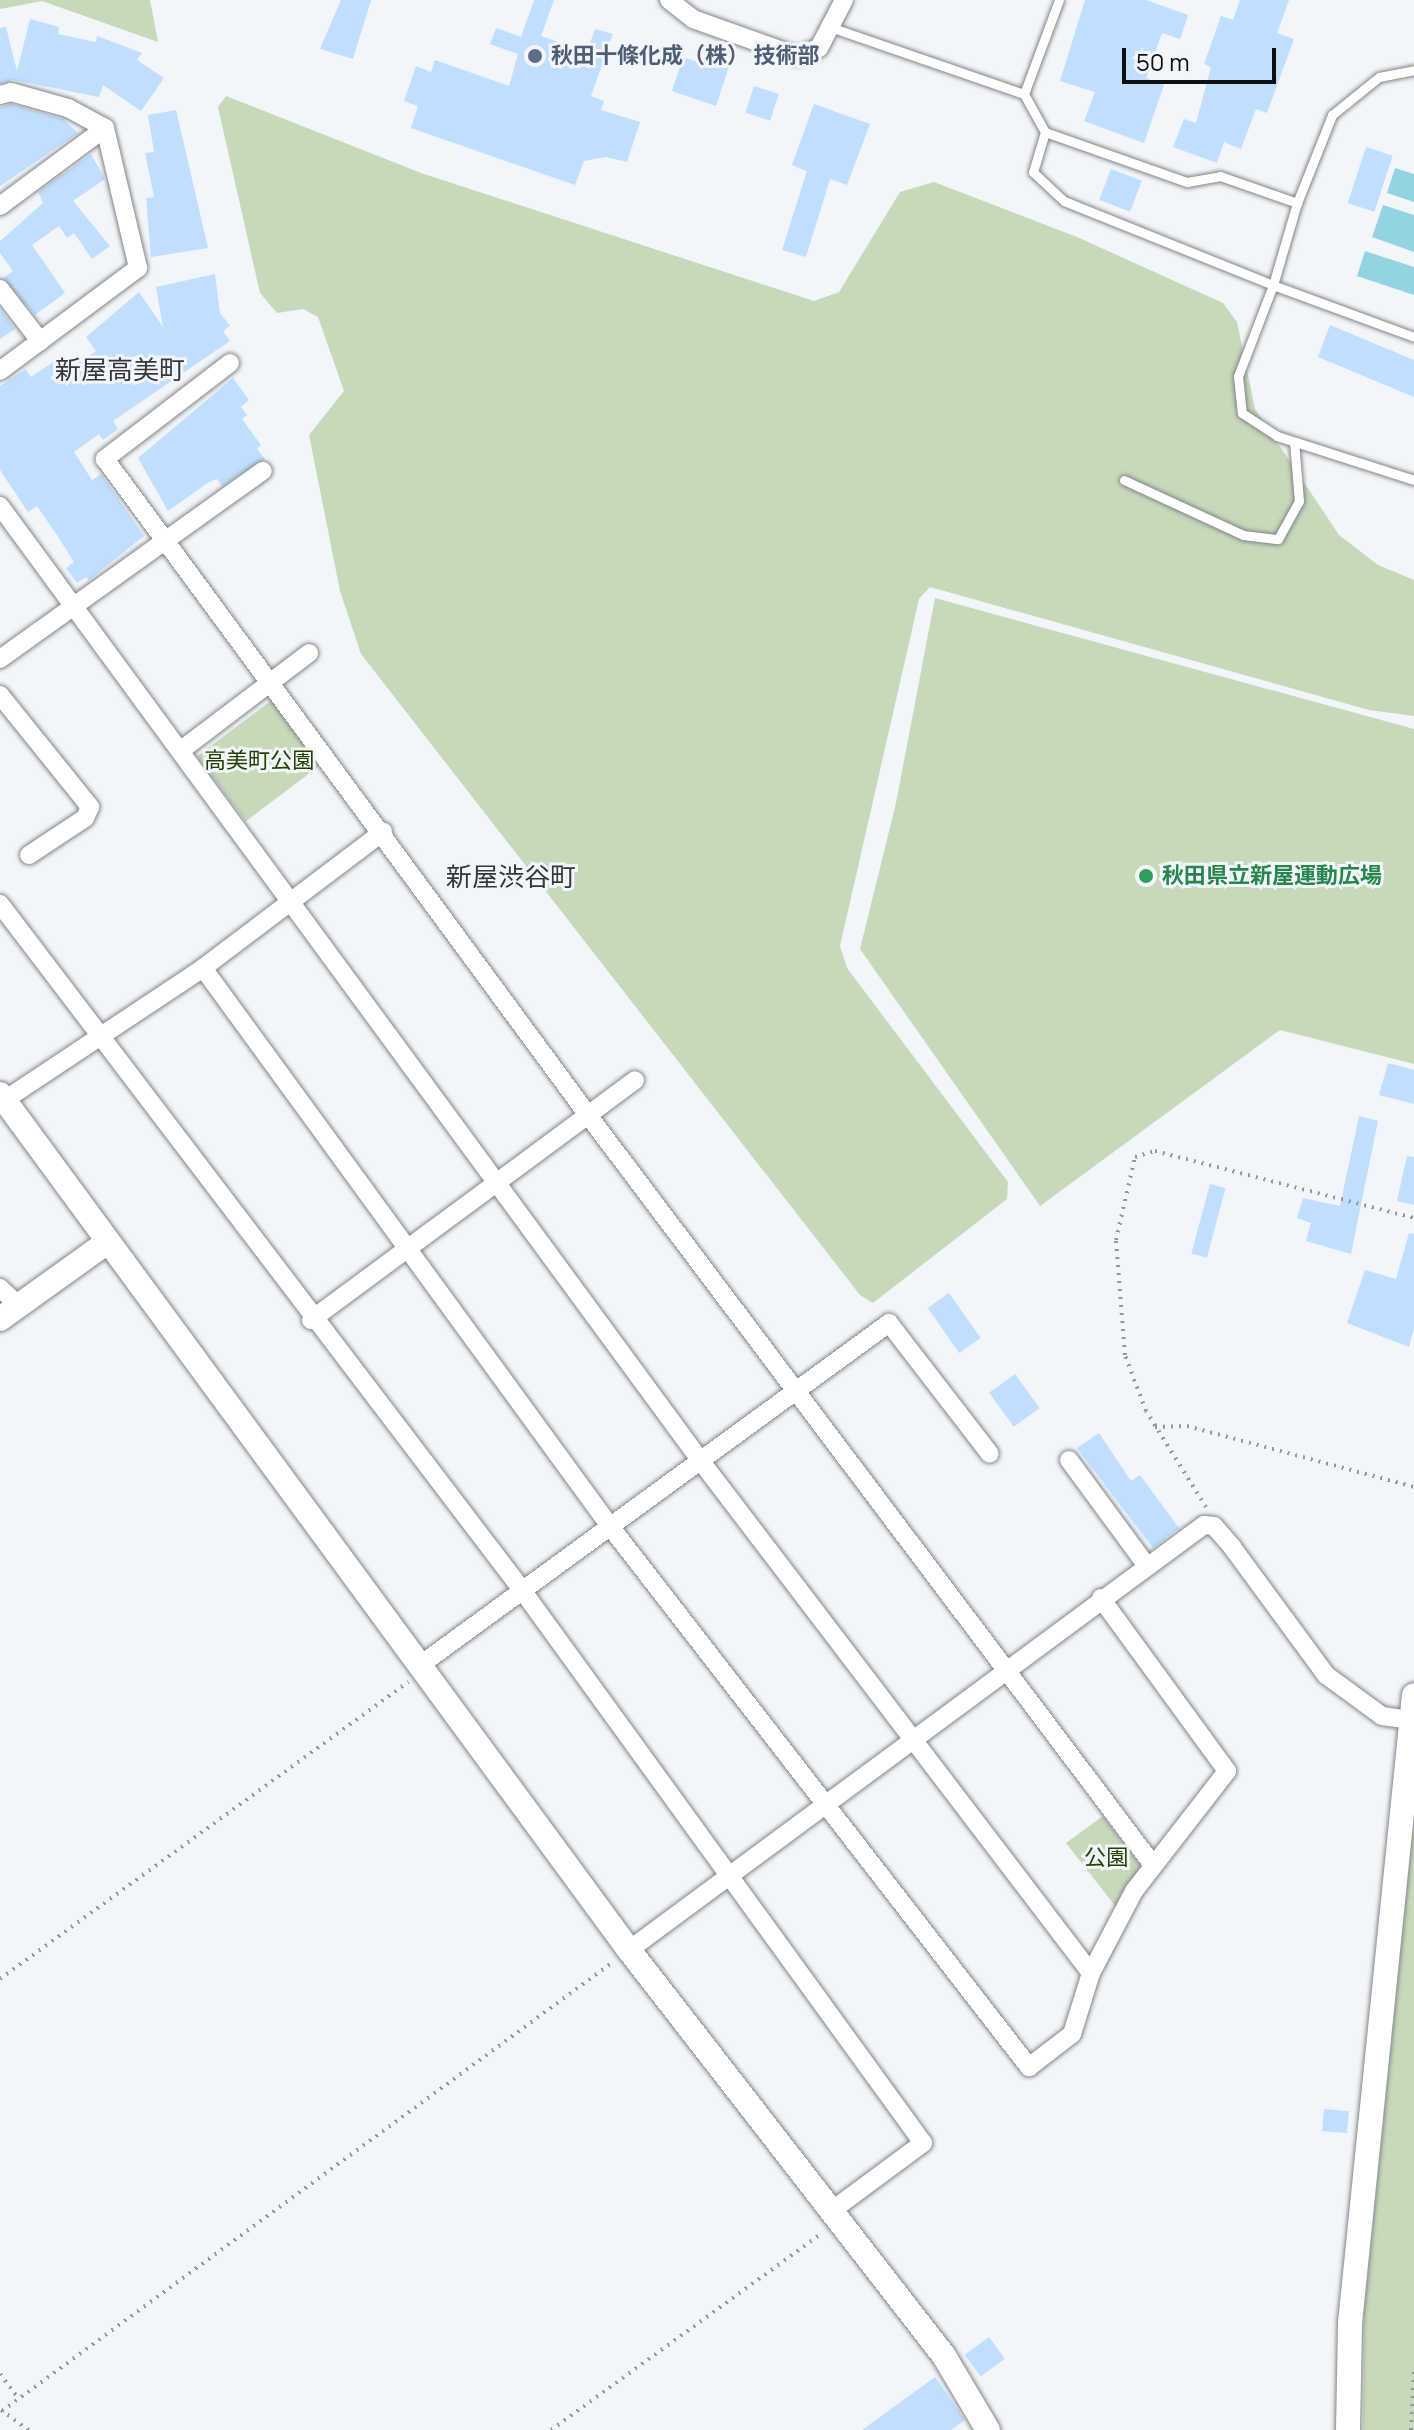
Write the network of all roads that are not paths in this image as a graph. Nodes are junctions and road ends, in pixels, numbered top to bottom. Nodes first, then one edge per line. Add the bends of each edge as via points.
1 (669, 0) edge
2 (844, 0) edge
3 (1059, 0) edge
4 (833, 28) junction
5 (1414, 70) edge
6 (1024, 94) junction
7 (0, 95) edge
8 (105, 128) junction
9 (1045, 132) junction
10 (1297, 203) junction
11 (0, 206) edge
12 (1273, 285) junction
13 (0, 289) edge
14 (1414, 337) edge
15 (40, 341) junction
16 (230, 363) dead end
17 (0, 371) edge
18 (1294, 442) junction
19 (263, 471) dead end
20 (1124, 480) dead end
21 (1414, 480) edge
22 (0, 506) edge
23 (166, 541) junction
24 (75, 607) junction
25 (309, 653) dead end
26 (0, 659) edge
27 (272, 682) junction
28 (0, 695) edge
29 (180, 751) junction
30 (383, 832) junction
31 (29, 855) dead end
32 (291, 901) junction
33 (0, 904) edge
34 (203, 968) junction
35 (102, 1037) junction
36 (635, 1080) dead end
37 (2, 1100) edge
38 (588, 1115) junction
39 (498, 1184) junction
40 (106, 1243) junction
41 (408, 1250) junction
42 (0, 1288) edge
43 (9, 1312) edge
44 (311, 1320) junction
45 (798, 1389) junction
46 (990, 1454) dead end
47 (700, 1460) junction
48 (1069, 1460) dead end
49 (609, 1525) junction
50 (1146, 1565) junction
51 (522, 1590) junction
52 (1101, 1598) junction
53 (1008, 1668) junction
54 (421, 1669) junction
55 (1414, 1695) edge
56 (1410, 1720) junction
57 (912, 1739) junction
58 (828, 1802) junction
59 (1153, 1865) junction
60 (726, 1877) junction
61 (629, 1950) junction
62 (1091, 1973) junction
63 (835, 2216) junction
64 (988, 2430) edge
65 (1348, 2430) edge

1 - 4 street via 716,29 797,56 819,48
2 - 4 street
3 - 6 lane
4 - 6 lane
5 - 10 lane via 1379,77 1332,115
6 - 9 lane
7 - 8 street via 11,92 68,108
8 - 11 street
8 - 15 street via 138,268
9 - 10 lane via 1187,182 1220,176
9 - 12 lane via 1033,172 1064,201
10 - 12 lane
12 - 14 lane
12 - 18 lane via 1238,376 1242,413
13 - 15 street
15 - 17 street
16 - 23 street via 105,459
18 - 20 lane via 1299,501 1278,539 1243,535
18 - 21 lane
19 - 23 street
22 - 24 street
23 - 24 street
23 - 27 street
24 - 26 street
24 - 29 street
25 - 27 street
27 - 29 street
27 - 30 street
28 - 31 street via 90,807 85,818
29 - 32 street
30 - 32 street
30 - 38 street
32 - 34 street
32 - 39 street
33 - 35 street
34 - 35 street
34 - 41 street
35 - 37 street
35 - 44 street
36 - 38 street
37 - 40 street
38 - 39 street
38 - 45 street
39 - 41 street
39 - 47 street
40 - 43 street
40 - 54 street
41 - 44 street
41 - 49 street
42 - 43 street
44 - 51 street
45 - 46 street via 889,1323
45 - 47 street
45 - 53 street
47 - 49 street
47 - 57 street
48 - 50 street
49 - 51 street
49 - 58 street
50 - 52 street
50 - 56 street via 1208,1525 1232,1547 1326,1675 1382,1716
51 - 54 street
51 - 60 street
52 - 53 street
52 - 59 street via 1227,1771
53 - 57 street
53 - 59 street
54 - 61 street
55 - 56 street
56 - 65 street via 1350,2323
57 - 58 street
57 - 62 street
58 - 60 street
58 - 62 street via 1029,2067 1072,2034
59 - 62 street
60 - 61 street
60 - 63 street via 923,2143
61 - 63 street
63 - 64 street via 944,2356

